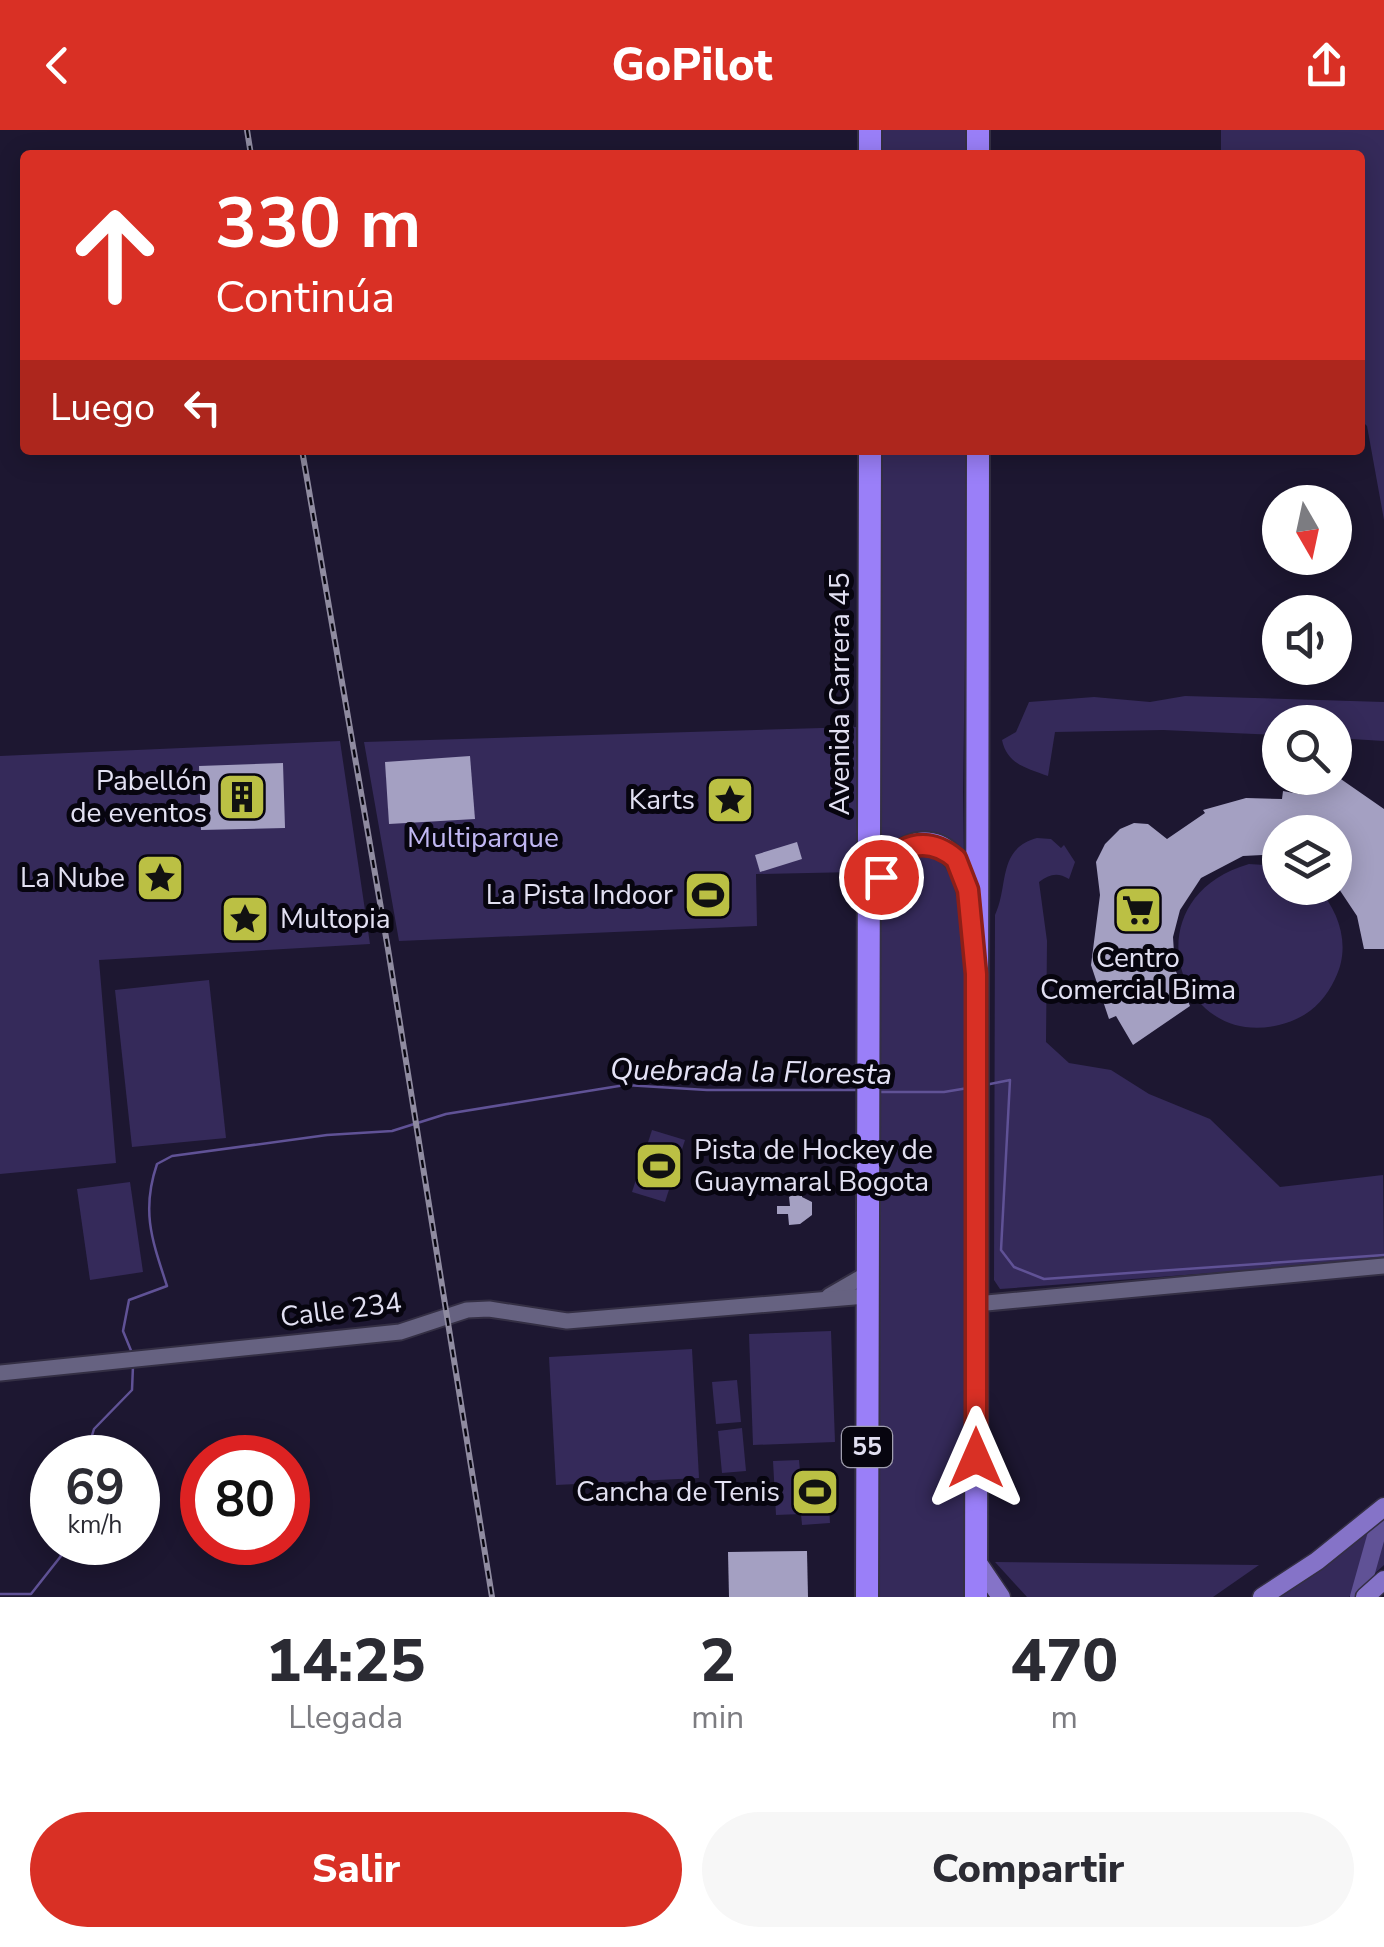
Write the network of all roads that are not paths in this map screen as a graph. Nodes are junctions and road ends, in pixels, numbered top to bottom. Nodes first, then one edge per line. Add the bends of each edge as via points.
1 (870, 455) edge
2 (978, 455) edge
3 (870, 965) junction
4 (976, 974) junction
5 (1384, 1266) edge
6 (866, 1285) junction
7 (976, 1304) junction
8 (0, 1373) edge
9 (1384, 1507) edge
10 (976, 1560) junction
11 (1384, 1580) edge
12 (867, 1597) edge
13 (976, 1597) edge
14 (1001, 1597) edge
15 (1262, 1597) edge
16 (1366, 1597) edge

1 - 3 highway, Avenida Carrera 45 / 55
2 - 4 highway
3 - 4 highway via 886,865 908,846 930,844 956,859 966,877
3 - 6 highway, Avenida Carrera 45 / 55
4 - 7 highway
5 - 7 street
6 - 8 street, Calle 234 via 825,1298 567,1321 468,1310 400,1332
6 - 12 highway, Avenida Carrera 45 / 55
7 - 10 highway
9 - 15 main road
10 - 13 highway
10 - 14 main road
11 - 16 main road

